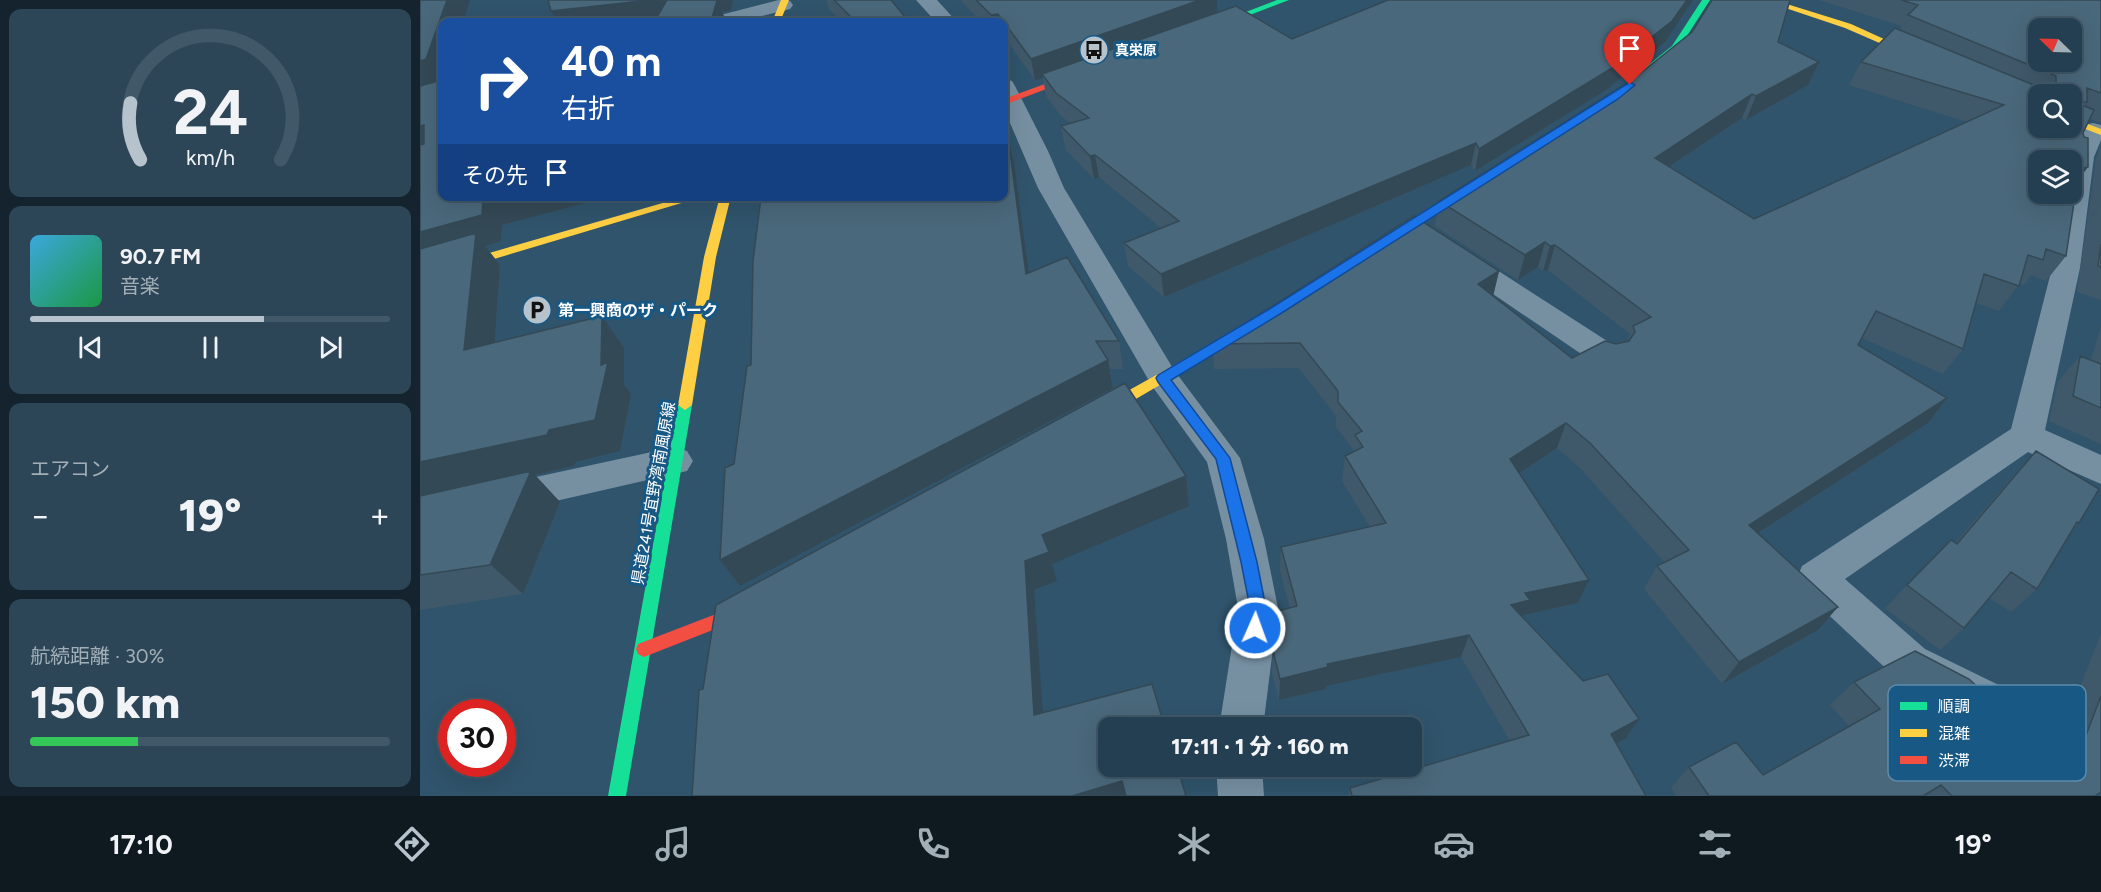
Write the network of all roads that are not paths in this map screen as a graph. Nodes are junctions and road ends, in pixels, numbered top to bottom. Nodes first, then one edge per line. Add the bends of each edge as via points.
1 (926, 0) edge
2 (1284, 0) edge
3 (1706, 0) edge
4 (1766, 0) edge
5 (782, 9) edge
6 (736, 18) edge
7 (943, 18) edge
8 (1197, 32) edge
9 (1934, 64) edge
10 (1098, 68) edge
11 (1632, 83) edge
12 (1008, 95) edge
13 (1008, 100) edge
14 (2089, 128) edge
15 (1485, 179) edge
16 (683, 201) edge
17 (725, 201) edge
18 (1410, 225) junction
19 (1371, 250) edge
20 (420, 277) edge
21 (1265, 317) edge
22 (1607, 356) edge
23 (1163, 378) junction
24 (1079, 424) edge
25 (2026, 436) junction
26 (675, 461) junction
27 (2101, 470) edge
28 (420, 517) edge
29 (764, 596) edge
30 (644, 649) junction
31 (1954, 685) edge
32 (1243, 717) edge
33 (1240, 777) edge
34 (610, 794) edge
35 (1242, 796) edge

1 - 7 street
2 - 8 main road
3 - 11 main road via 1675,48
4 - 9 main road via 1848,26
5 - 6 street
10 - 12 main road
13 - 23 street via 1051,188
14 - 25 street via 2081,157 2066,268
15 - 18 main road
16 - 20 main road
17 - 26 main road, 県道241号宜野湾南風原線 via 710,257
18 - 19 main road
18 - 22 street
21 - 23 main road
23 - 24 main road
23 - 32 street via 1223,458 1245,539 1258,608
25 - 27 street
25 - 31 street via 1815,578 1910,663
26 - 28 street
26 - 30 main road, 県道241号宜野湾南風原線
29 - 30 main road via 722,619
30 - 34 main road, 県道241号宜野湾南風原線
33 - 35 street

